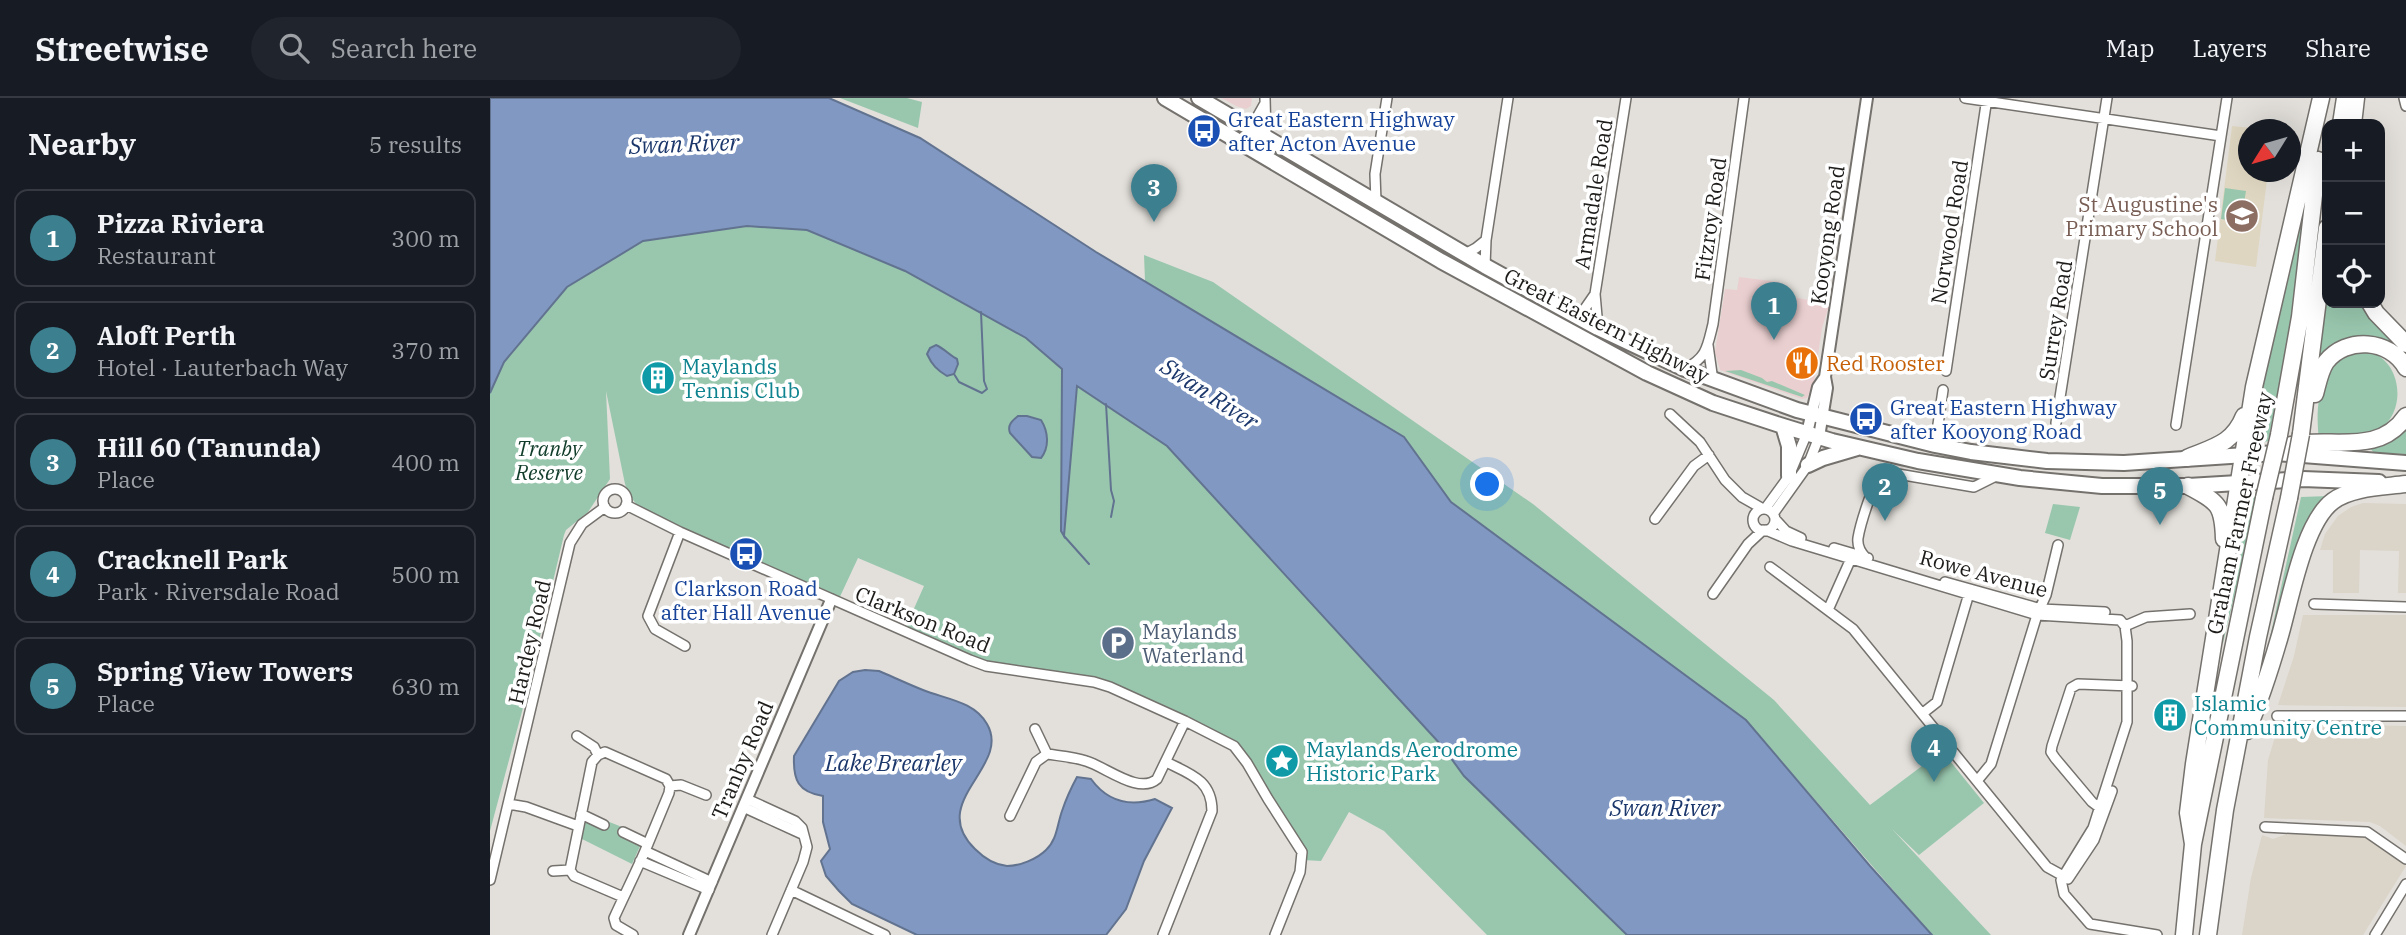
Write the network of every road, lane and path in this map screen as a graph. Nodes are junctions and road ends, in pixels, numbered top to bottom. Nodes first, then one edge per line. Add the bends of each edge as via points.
1 (1165, 98) edge
2 (1199, 98) edge
3 (1387, 98) edge
4 (1508, 98) edge
5 (1626, 98) edge
6 (1744, 98) edge
7 (1867, 98) edge
8 (1965, 98) edge
9 (2107, 98) edge
10 (2227, 98) edge
11 (2324, 98) edge
12 (2346, 98) edge
13 (2356, 98) edge
14 (2404, 98) edge
15 (1987, 99) edge
16 (1265, 101) edge
17 (2406, 106) edge
18 (2104, 117) junction
19 (2343, 119) edge
20 (2354, 119) edge
21 (1259, 133) junction
22 (2221, 136) junction
23 (1282, 167) junction
24 (1375, 174) junction
25 (1357, 190) junction
26 (1376, 202) junction
27 (1486, 240) junction
28 (2325, 245) edge
29 (1465, 254) junction
30 (1485, 266) junction
31 (1595, 295) junction
32 (2373, 308) edge
33 (1578, 317) junction
34 (1598, 327) junction
35 (2406, 344) edge
36 (1708, 345) junction
37 (2406, 368) edge
38 (1685, 369) junction
39 (1946, 371) dead end
40 (1713, 381) junction
41 (2254, 387) junction
42 (1943, 390) dead end
43 (1670, 414) dead end
44 (1817, 416) junction
45 (2406, 416) edge
46 (2056, 423) dead end
47 (2176, 425) dead end
48 (1783, 426) junction
49 (2302, 428) junction
50 (1813, 435) junction
51 (1935, 445) junction
52 (1858, 448) junction
53 (2276, 453) junction
54 (1709, 455) junction
55 (2242, 455) junction
56 (2187, 458) junction
57 (2406, 463) edge
58 (1808, 466) junction
59 (1997, 475) junction
60 (1789, 476) junction
61 (2239, 482) junction
62 (2406, 483) edge
63 (2188, 486) junction
64 (1742, 497) junction
65 (626, 505) junction
66 (605, 507) junction
67 (1769, 513) junction
68 (1655, 519) dead end
69 (1754, 520) junction
70 (1765, 530) junction
71 (680, 532) junction
72 (1748, 544) junction
73 (2058, 545) dead end
74 (1851, 556) junction
75 (1866, 558) junction
76 (2226, 566) junction
77 (1770, 567) dead end
78 (1969, 592) junction
79 (1713, 594) dead end
80 (831, 600) junction
81 (2314, 604) dead end
82 (2406, 607) edge
83 (1828, 610) junction
84 (2039, 612) junction
85 (2190, 614) dead end
86 (2128, 625) junction
87 (685, 646) dead end
88 (2130, 686) junction
89 (1923, 713) junction
90 (2277, 716) dead end
91 (2406, 716) edge
92 (1185, 720) junction
93 (1035, 729) dead end
94 (577, 736) dead end
95 (1047, 754) junction
96 (598, 755) junction
97 (2235, 759) junction
98 (1166, 762) junction
99 (1977, 780) junction
100 (670, 786) junction
101 (706, 796) dead end
102 (745, 803) junction
103 (508, 804) junction
104 (2103, 810) junction
105 (581, 814) junction
106 (1010, 816) dead end
107 (604, 825) dead end
108 (578, 826) junction
109 (2265, 827) dead end
110 (623, 832) dead end
111 (2193, 844) junction
112 (644, 852) junction
113 (2406, 859) edge
114 (570, 870) junction
115 (553, 871) dead end
116 (2065, 877) junction
117 (490, 880) edge
118 (2406, 884) edge
119 (711, 886) junction
120 (791, 890) junction
121 (624, 897) junction
122 (633, 935) edge
123 (689, 935) edge
124 (772, 935) edge
125 (885, 935) edge
126 (1163, 935) edge
127 (1275, 935) edge
128 (2157, 935) edge
129 (2184, 935) edge
130 (2208, 935) edge
131 (2375, 935) edge

1 - 23 highway, Great Eastern Highway
2 - 21 highway, Great Eastern Highway
3 - 24 street
4 - 27 street
5 - 31 street, Armadale Road
6 - 36 street, Fitzroy Road
7 - 44 street, Kooyong Road via 1825,377 1818,387
8 - 15 street
9 - 18 street, Surrey Road
10 - 22 street
11 - 41 highway
11 - 111 highway, Graham Farmer Freeway, bridge via 2300,317
12 - 19 highway
13 - 20 highway
14 - 17 street
15 - 18 street
15 - 39 street, Norwood Road
16 - 21 street
16 - 21 street
18 - 22 street
18 - 46 street, Surrey Road
21 - 23 street via 1252,137 1254,141 1275,155
21 - 25 highway, Great Eastern Highway
22 - 47 street
23 - 48 highway, Great Eastern Highway via 1441,261 1647,373 1713,403
24 - 25 street
24 - 26 street
25 - 26 highway, Great Eastern Highway
26 - 29 highway, Great Eastern Highway
27 - 29 street
27 - 30 street
28 - 49 highway, Graham Farmer Freeway
29 - 30 highway, Great Eastern Highway
30 - 33 highway, Great Eastern Highway
31 - 33 street, Armadale Road
31 - 34 street, Armadale Road
32 - 35 highway
33 - 34 highway, Great Eastern Highway
34 - 38 highway, Great Eastern Highway
36 - 38 street via 1700,361
36 - 40 street, Fitzroy Road
37 - 49 highway via 2391,351 2374,345 2344,348 2325,365
38 - 40 highway, Great Eastern Highway
40 - 44 highway, Great Eastern Highway
41 - 55 highway
41 - 56 highway via 2232,437
42 - 51 street
43 - 54 street
44 - 50 street, Kooyong Road
44 - 51 highway, Great Eastern Highway
45 - 53 highway via 2389,433 2365,441 2290,445
48 - 50 highway, Great Eastern Highway
48 - 60 highway via 1789,446
49 - 97 highway, Graham Farmer Freeway, bridge
50 - 52 highway, Great Eastern Highway
50 - 58 street
50 - 60 street
51 - 56 highway, Great Eastern Highway via 2004,457 2089,463
52 - 58 highway
52 - 59 highway, Great Eastern Highway
53 - 55 highway, Great Eastern Highway
53 - 57 highway, Great Eastern Highway
54 - 64 street
54 - 68 street via 1694,466
55 - 56 highway, Great Eastern Highway
55 - 61 highway
58 - 67 street
59 - 63 highway, Great Eastern Highway via 2102,486
59 - 75 street via 1974,487 1884,473 1873,488 1858,538
60 - 67 street
61 - 62 highway, Great Eastern Highway
61 - 63 highway, Great Eastern Highway
61 - 76 highway
62 - 97 highway via 2340,497 2318,517 2260,701
63 - 76 highway via 2217,504 2224,527
64 - 67 street, Rowe Avenue
64 - 69 street
65 - 66 street via 616,512
65 - 66 street via 624,494 613,489 603,498
65 - 71 street, Clarkson Road
66 - 103 street, Hardey Road via 582,524 570,543
67 - 69 street via 1757,512
67 - 70 street via 1773,526
67 - 74 street, Rowe Avenue via 1796,537
69 - 70 street
69 - 72 street
70 - 72 street
70 - 74 street, Rowe Avenue
71 - 80 street, Clarkson Road
71 - 87 street via 648,615 655,629
72 - 79 street
73 - 84 street
74 - 75 street, Rowe Avenue
74 - 78 street, Rowe Avenue
74 - 83 street
75 - 78 street, Rowe Avenue
76 - 111 highway via 2188,813
77 - 83 street
78 - 84 street, Rowe Avenue
78 - 89 street via 1937,702
80 - 92 street, Clarkson Road via 986,666 1094,682
80 - 102 street, Tranby Road
81 - 82 street
83 - 89 street via 1853,629
84 - 86 street, Rowe Avenue via 2116,618
84 - 99 street via 1991,764
85 - 86 street via 2146,617
86 - 88 street via 2133,635
88 - 104 street via 2133,720
88 - 104 street via 2078,684 2071,688 2052,746 2055,758
89 - 99 street
90 - 91 street
92 - 98 street
92 - 127 street, Clarkson Road via 1240,752 1302,852 1300,872
93 - 95 street
94 - 96 street
95 - 98 street via 1086,761 1140,785 1151,785
95 - 106 street via 1036,762
96 - 100 street via 605,752 666,779
96 - 105 street via 592,762
97 - 130 highway, Graham Farmer Freeway
98 - 126 street via 1204,783 1212,797 1212,811
99 - 116 street via 2047,867
100 - 101 street via 681,785
100 - 112 street
102 - 119 street, Tranby Road
102 - 120 street via 802,834 806,853
103 - 108 street
103 - 117 street, Hardey Road
104 - 116 street via 2088,852
105 - 107 street
105 - 108 street
108 - 114 street
109 - 113 street via 2367,832
110 - 112 street
111 - 129 highway, Graham Farmer Freeway
112 - 119 street
112 - 121 street
114 - 115 street
114 - 121 street via 574,876
116 - 128 street via 2070,892 2096,926
118 - 131 street
119 - 123 street, Tranby Road
120 - 124 street
120 - 125 street
121 - 122 street via 614,918 616,925

